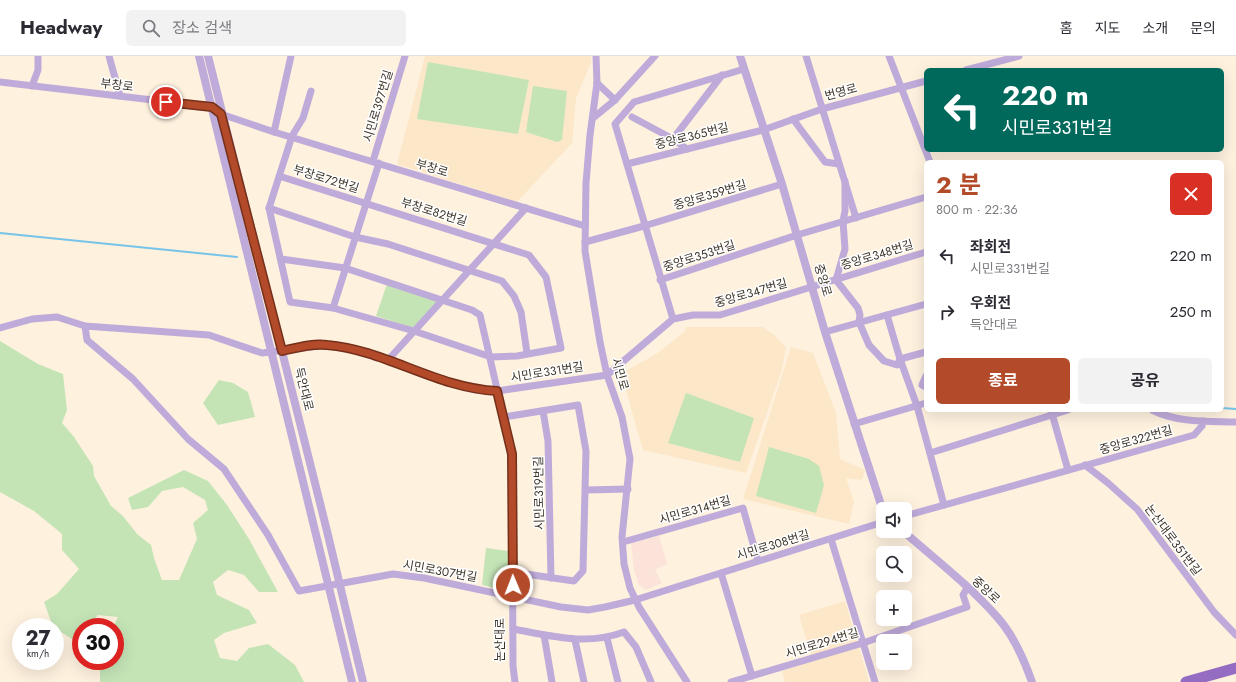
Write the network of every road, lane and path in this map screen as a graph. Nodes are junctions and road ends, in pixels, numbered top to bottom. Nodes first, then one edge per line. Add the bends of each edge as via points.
1 (38, 56) edge
2 (109, 56) edge
3 (199, 56) edge
4 (208, 56) edge
5 (291, 56) edge
6 (405, 56) edge
7 (596, 56) edge
8 (655, 56) edge
9 (740, 56) edge
10 (806, 56) edge
11 (890, 56) edge
12 (1019, 56) edge
13 (1011, 57) edge
14 (973, 68) edge
15 (744, 69) junction
16 (722, 75) junction
17 (924, 81) edge
18 (0, 82) edge
19 (597, 84) junction
20 (32, 86) junction
21 (901, 87) junction
22 (311, 91) dead end
23 (120, 96) junction
24 (615, 100) junction
25 (212, 107) junction
26 (822, 109) junction
27 (221, 114) junction
28 (632, 117) dead end
29 (593, 118) junction
30 (793, 119) junction
31 (763, 130) junction
32 (274, 132) junction
33 (292, 136) junction
34 (673, 139) junction
35 (924, 146) edge
36 (687, 149) junction
37 (376, 162) junction
38 (627, 164) junction
39 (839, 164) junction
40 (279, 176) junction
41 (845, 181) junction
42 (782, 184) junction
43 (924, 198) edge
44 (366, 204) junction
45 (269, 208) junction
46 (526, 208) junction
47 (856, 218) junction
48 (843, 222) junction
49 (585, 226) junction
50 (644, 226) junction
51 (798, 235) junction
52 (355, 237) junction
53 (585, 242) junction
54 (495, 243) junction
55 (924, 253) edge
56 (281, 259) junction
57 (345, 268) junction
58 (470, 270) junction
59 (660, 280) junction
60 (836, 280) junction
61 (812, 287) junction
62 (443, 300) junction
63 (924, 305) edge
64 (333, 308) junction
65 (887, 315) junction
66 (673, 319) junction
67 (859, 322) junction
68 (85, 326) junction
69 (0, 328) edge
70 (414, 332) junction
71 (825, 332) junction
72 (282, 351) junction
73 (270, 352) junction
74 (527, 353) junction
75 (924, 353) edge
76 (491, 357) junction
77 (900, 359) junction
78 (388, 360) junction
79 (607, 374) junction
80 (497, 391) junction
81 (924, 404) edge
82 (917, 406) junction
83 (543, 411) junction
84 (1156, 412) edge
85 (1052, 413) edge
86 (504, 417) junction
87 (1203, 421) junction
88 (1236, 422) edge
89 (854, 424) junction
90 (930, 453) junction
91 (1085, 465) junction
92 (1068, 470) junction
93 (628, 489) junction
94 (586, 490) junction
95 (880, 502) edge
96 (944, 505) junction
97 (912, 514) edge
98 (876, 524) edge
99 (911, 538) edge
100 (831, 539) junction
101 (623, 542) junction
102 (758, 561) junction
103 (512, 572) junction
104 (721, 573) junction
105 (551, 578) junction
106 (340, 585) junction
107 (328, 586) junction
108 (966, 588) junction
109 (513, 598) junction
110 (635, 600) junction
111 (513, 628) junction
112 (544, 634) junction
113 (1236, 635) edge
114 (607, 638) junction
115 (575, 640) junction
116 (863, 643) junction
117 (1236, 668) edge
118 (752, 676) junction
119 (352, 682) edge
120 (363, 682) edge
121 (515, 682) edge
122 (552, 682) edge
123 (584, 682) edge
124 (618, 682) edge
125 (650, 682) edge
126 (687, 682) edge
127 (731, 682) edge
128 (875, 682) edge
129 (1032, 682) edge
130 (1186, 682) edge

1 - 20 street via 38,70
2 - 23 street
3 - 25 street, 득안대로
4 - 27 street, 득안대로
5 - 32 street
6 - 37 street, 시민로397번길
7 - 19 street, 시민로
8 - 24 street
9 - 15 street, 중앙로
10 - 26 street
11 - 21 street
12 - 13 street
13 - 14 street
15 - 16 street
15 - 31 street, 중앙로
16 - 34 street
16 - 38 street via 634,102 615,124
17 - 21 street, 번영로
18 - 20 street, 부창로
19 - 24 street
19 - 29 street, 시민로
20 - 23 street, 부창로
21 - 26 street, 번영로
21 - 35 street
22 - 33 street, 부창로72번길 via 303,118
23 - 25 street, 부창로
24 - 29 street
25 - 27 street, 부창로
25 - 73 street, 득안대로
26 - 30 street, 번영로
26 - 39 street
27 - 32 street, 부창로
27 - 72 street, 득안대로
28 - 34 street
29 - 49 street, 시민로
30 - 31 street, 번영로
30 - 39 street via 825,162
31 - 36 street, 중앙로365번길
31 - 42 street, 중앙로
32 - 33 street, 부창로
33 - 37 street, 부창로
33 - 40 street, 부창로72번길
34 - 36 street
36 - 38 street, 중앙로365번길
37 - 44 street
37 - 46 street, 부창로
38 - 50 street
39 - 41 street
40 - 44 street, 부창로72번길
40 - 45 street, 부창로72번길
41 - 47 street
41 - 48 street
42 - 50 street, 중앙로359번길
42 - 51 street, 중앙로
43 - 47 street, 중앙로353번길
44 - 52 street
44 - 54 street, 부창로82번길
45 - 52 street
45 - 56 street
46 - 49 street, 부창로
46 - 54 street
47 - 48 street, 중앙로353번길
48 - 51 street, 중앙로353번길
48 - 60 street via 845,249
49 - 53 street, 시민로
50 - 53 street, 중앙로359번길
50 - 59 street, 중앙로353번길
51 - 59 street, 중앙로353번길
51 - 61 street, 중앙로
52 - 57 street
52 - 58 street via 388,244
53 - 79 street, 시민로
54 - 58 street
54 - 74 street, 부창로82번길 via 529,255 546,277 561,348
55 - 60 street, 중앙로348번길
56 - 57 street
56 - 64 street via 290,302
57 - 62 street
57 - 64 street
58 - 62 street
58 - 74 street via 502,281 514,296 521,312
59 - 66 street
60 - 61 street, 중앙로348번길
60 - 67 street via 858,308
61 - 66 street, 중앙로347번길 via 720,315 693,315
61 - 71 street, 중앙로
62 - 70 street
62 - 76 street via 480,314
63 - 65 street
64 - 70 street
65 - 67 street
65 - 77 street
66 - 79 street, 중앙로347번길
67 - 71 street
67 - 77 street via 869,345 884,361 897,365
68 - 69 street, 시민로331번길 via 57,317 32,319
68 - 73 street, 시민로331번길 via 209,335 262,353
68 - 107 street, 시민로307번길 via 88,340 133,379 188,439 224,469 268,535 299,591
70 - 76 street
70 - 78 street
71 - 89 street, 중앙로
72 - 73 street, 시민로331번길
72 - 78 street, 시민로331번길 via 326,345 368,352
72 - 106 street, 득안대로
73 - 107 street, 득안대로
74 - 76 street
75 - 77 street
76 - 80 street
77 - 82 street
78 - 80 street, 시민로331번길 via 425,375 476,390
79 - 80 street, 시민로331번길
79 - 93 street, 시민로 via 627,440 630,459
80 - 86 street
81 - 82 street
82 - 89 street
82 - 90 street
83 - 86 street
83 - 94 street via 578,405 586,451
83 - 105 street, 시민로319번길 via 548,441
84 - 87 street via 1164,416
85 - 90 street
85 - 92 street
86 - 103 street via 512,454
87 - 88 street
87 - 91 street, 중앙로322번길 via 1194,435
89 - 95 street, 중앙로
90 - 96 street
91 - 92 street, 중앙로322번길
91 - 113 street, 논산대로351번길 via 1137,509 1214,612
92 - 96 street, 중앙로322번길
93 - 94 street
93 - 101 street, 시민로
94 - 105 street via 583,571 574,580
96 - 97 street, 중앙로322번길
98 - 100 street, 시민로308번길
99 - 108 street, 중앙로
100 - 102 street, 시민로308번길
100 - 116 street
101 - 102 street, 시민로314번길 via 743,508
101 - 110 street, 시민로 via 626,574
102 - 104 street, 시민로308번길
103 - 105 street
103 - 109 street
104 - 110 street, 시민로308번길
104 - 118 street
106 - 107 street, 시민로307번길
106 - 109 street, 시민로307번길 via 393,574 432,579
106 - 120 street, 득안대로
107 - 119 street, 득안대로
108 - 116 street, 시민로294번길 via 963,595 967,607
108 - 129 street, 중앙로 via 998,618 1010,634 1025,660
109 - 110 street, 시민로307번길 via 588,610
109 - 111 street, 논산대로
110 - 126 street, 시민로
111 - 112 street
111 - 121 street, 논산대로
112 - 115 street
112 - 122 street
114 - 115 street
114 - 124 street
114 - 125 street via 624,632 636,647
115 - 123 street
116 - 118 street, 시민로294번길
116 - 128 street
117 - 130 main road
118 - 127 street, 시민로294번길

